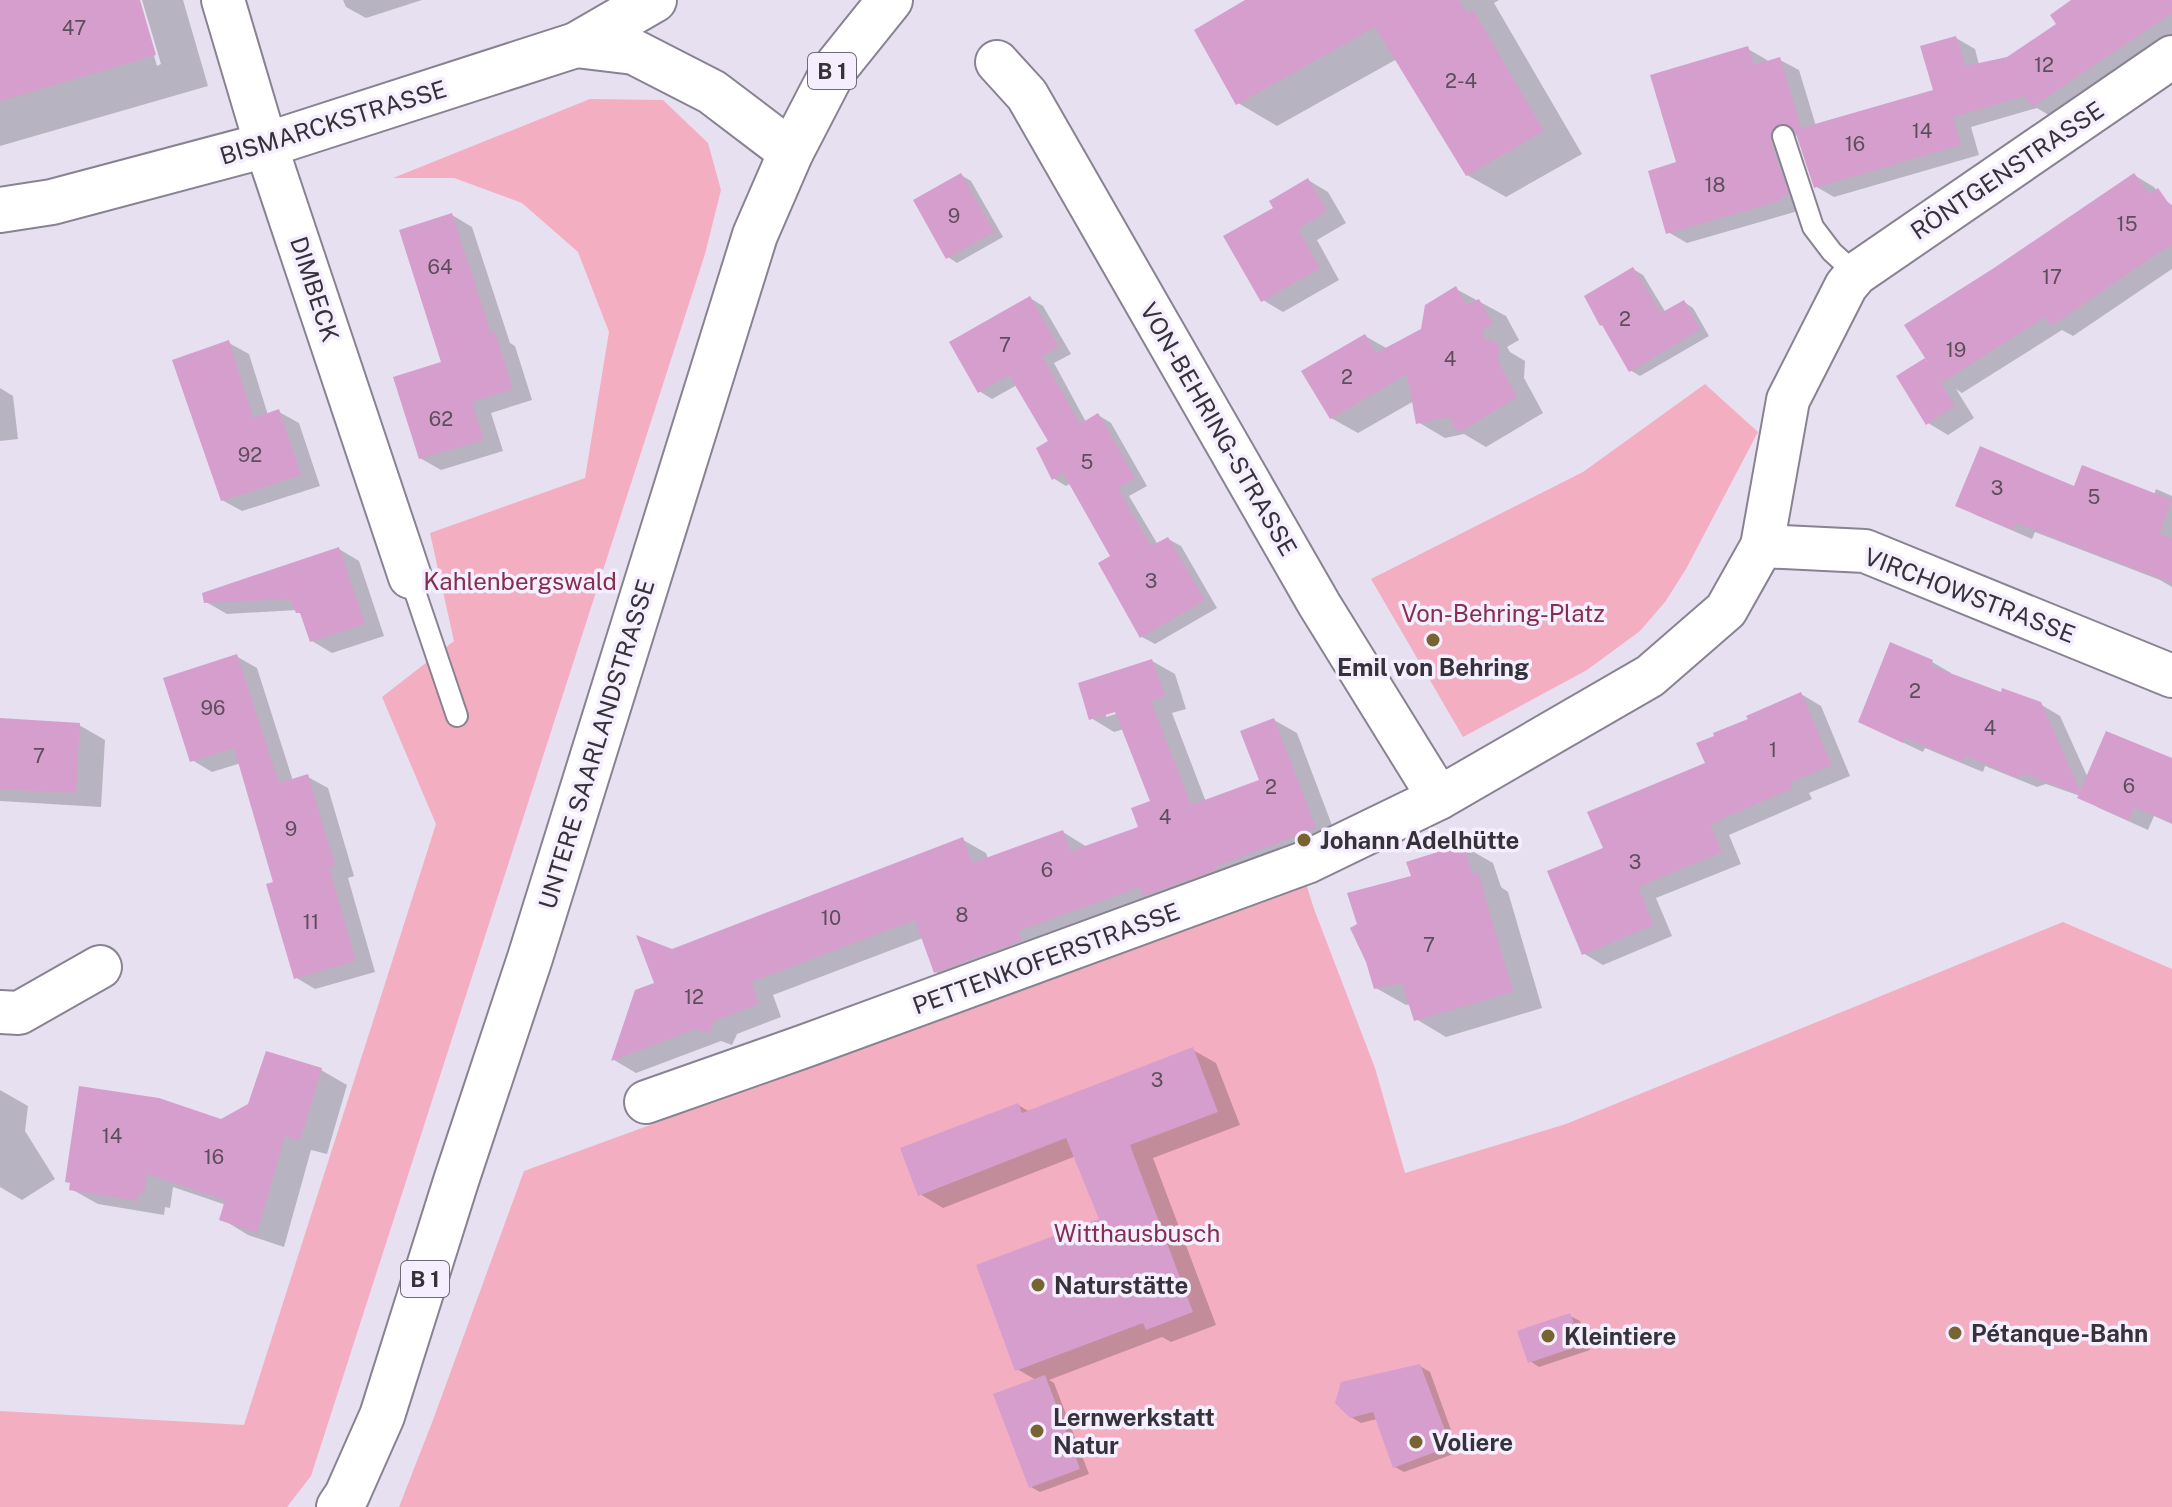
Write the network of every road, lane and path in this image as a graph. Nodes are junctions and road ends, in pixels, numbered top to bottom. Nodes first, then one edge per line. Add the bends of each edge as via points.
1 (223, 0) edge
2 (654, 0) edge
3 (890, 0) edge
4 (576, 45) junction
5 (2172, 57) edge
6 (997, 62) dead end
7 (1783, 136) dead end
8 (266, 145) junction
9 (791, 152) junction
10 (0, 210) edge
11 (1851, 280) junction
12 (1762, 546) junction
13 (410, 577) joint
14 (2172, 676) edge
15 (457, 716) dead end
16 (1439, 798) junction
17 (100, 967) dead end
18 (0, 1012) edge
19 (646, 1102) dead end
20 (339, 1507) edge

1 - 8 street, DIMBECK
2 - 4 main road, BISMARCKSTRASSE
3 - 9 main road, UNTERE SAARLANDSTRASSE / B 1 via 833,71
4 - 8 main road, BISMARCKSTRASSE
4 - 9 main road via 634,52 712,92
5 - 11 street, RÖNTGENSTRASSE
6 - 16 street, VON-BEHRING-STRASSE via 1027,95 1319,604
7 - 11 lane via 1813,227
8 - 10 main road, BISMARCKSTRASSE via 52,202
8 - 13 street, DIMBECK
9 - 20 main road, UNTERE SAARLANDSTRASSE / B 1 via 755,235 382,1416
11 - 12 street via 1788,400
12 - 14 street, VIRCHOWSTRASSE via 1865,551
12 - 16 street via 1726,610 1650,676
13 - 15 lane
16 - 19 street, PETTENKOFERSTRASSE via 1307,862
17 - 18 street via 19,1013

